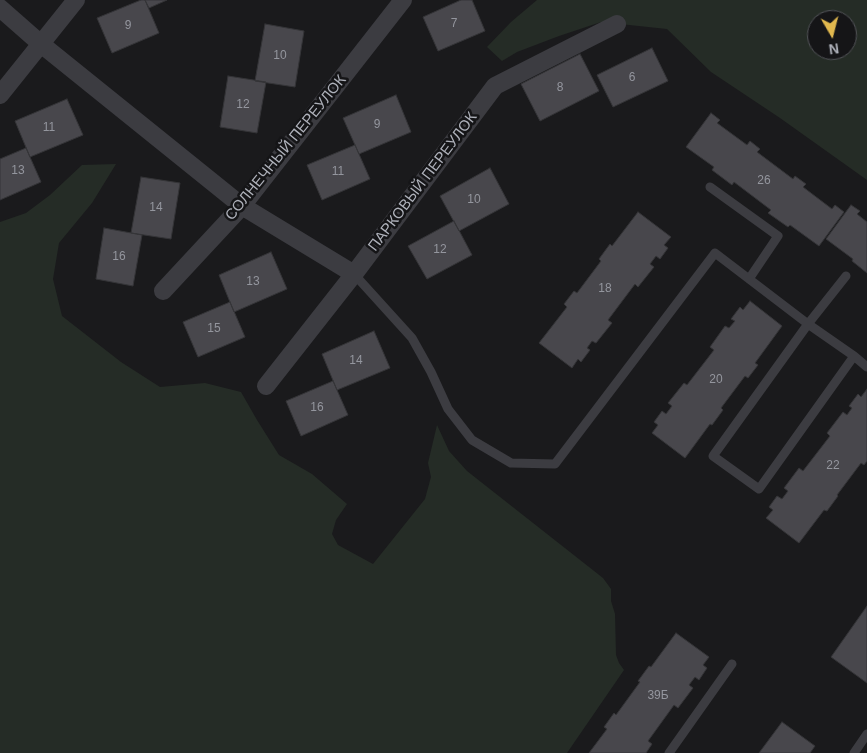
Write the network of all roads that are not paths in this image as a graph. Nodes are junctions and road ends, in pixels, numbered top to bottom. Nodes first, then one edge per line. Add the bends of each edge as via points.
1 (76, 0) edge
2 (403, 0) edge
3 (0, 8) edge
4 (616, 24) dead end
5 (41, 44) junction
6 (0, 95) edge
7 (710, 187) dead end
8 (242, 206) junction
9 (354, 274) junction
10 (846, 276) dead end
11 (749, 279) junction
12 (163, 291) dead end
13 (808, 324) junction
14 (854, 356) junction
15 (867, 367) edge
16 (266, 386) dead end
17 (732, 664) dead end
18 (867, 734) edge
19 (669, 753) edge
20 (854, 753) edge

1 - 5 street
2 - 8 street, СОЛНЕЧНЫЙ ПЕРЕУЛОК
3 - 5 street
4 - 9 street, ПАРКОВЫЙ ПЕРЕУЛОК via 495,86
5 - 6 street
5 - 8 street
7 - 11 lane via 778,236
8 - 9 street
8 - 12 street, СОЛНЕЧНЫЙ ПЕРЕУЛОК
9 - 11 lane via 412,338 448,409 472,440 512,463 555,464 715,253
9 - 16 street, ПАРКОВЫЙ ПЕРЕУЛОК
10 - 13 lane
11 - 13 lane
13 - 14 lane
13 - 14 lane via 713,456 759,489
14 - 15 lane
17 - 19 lane
18 - 20 lane

